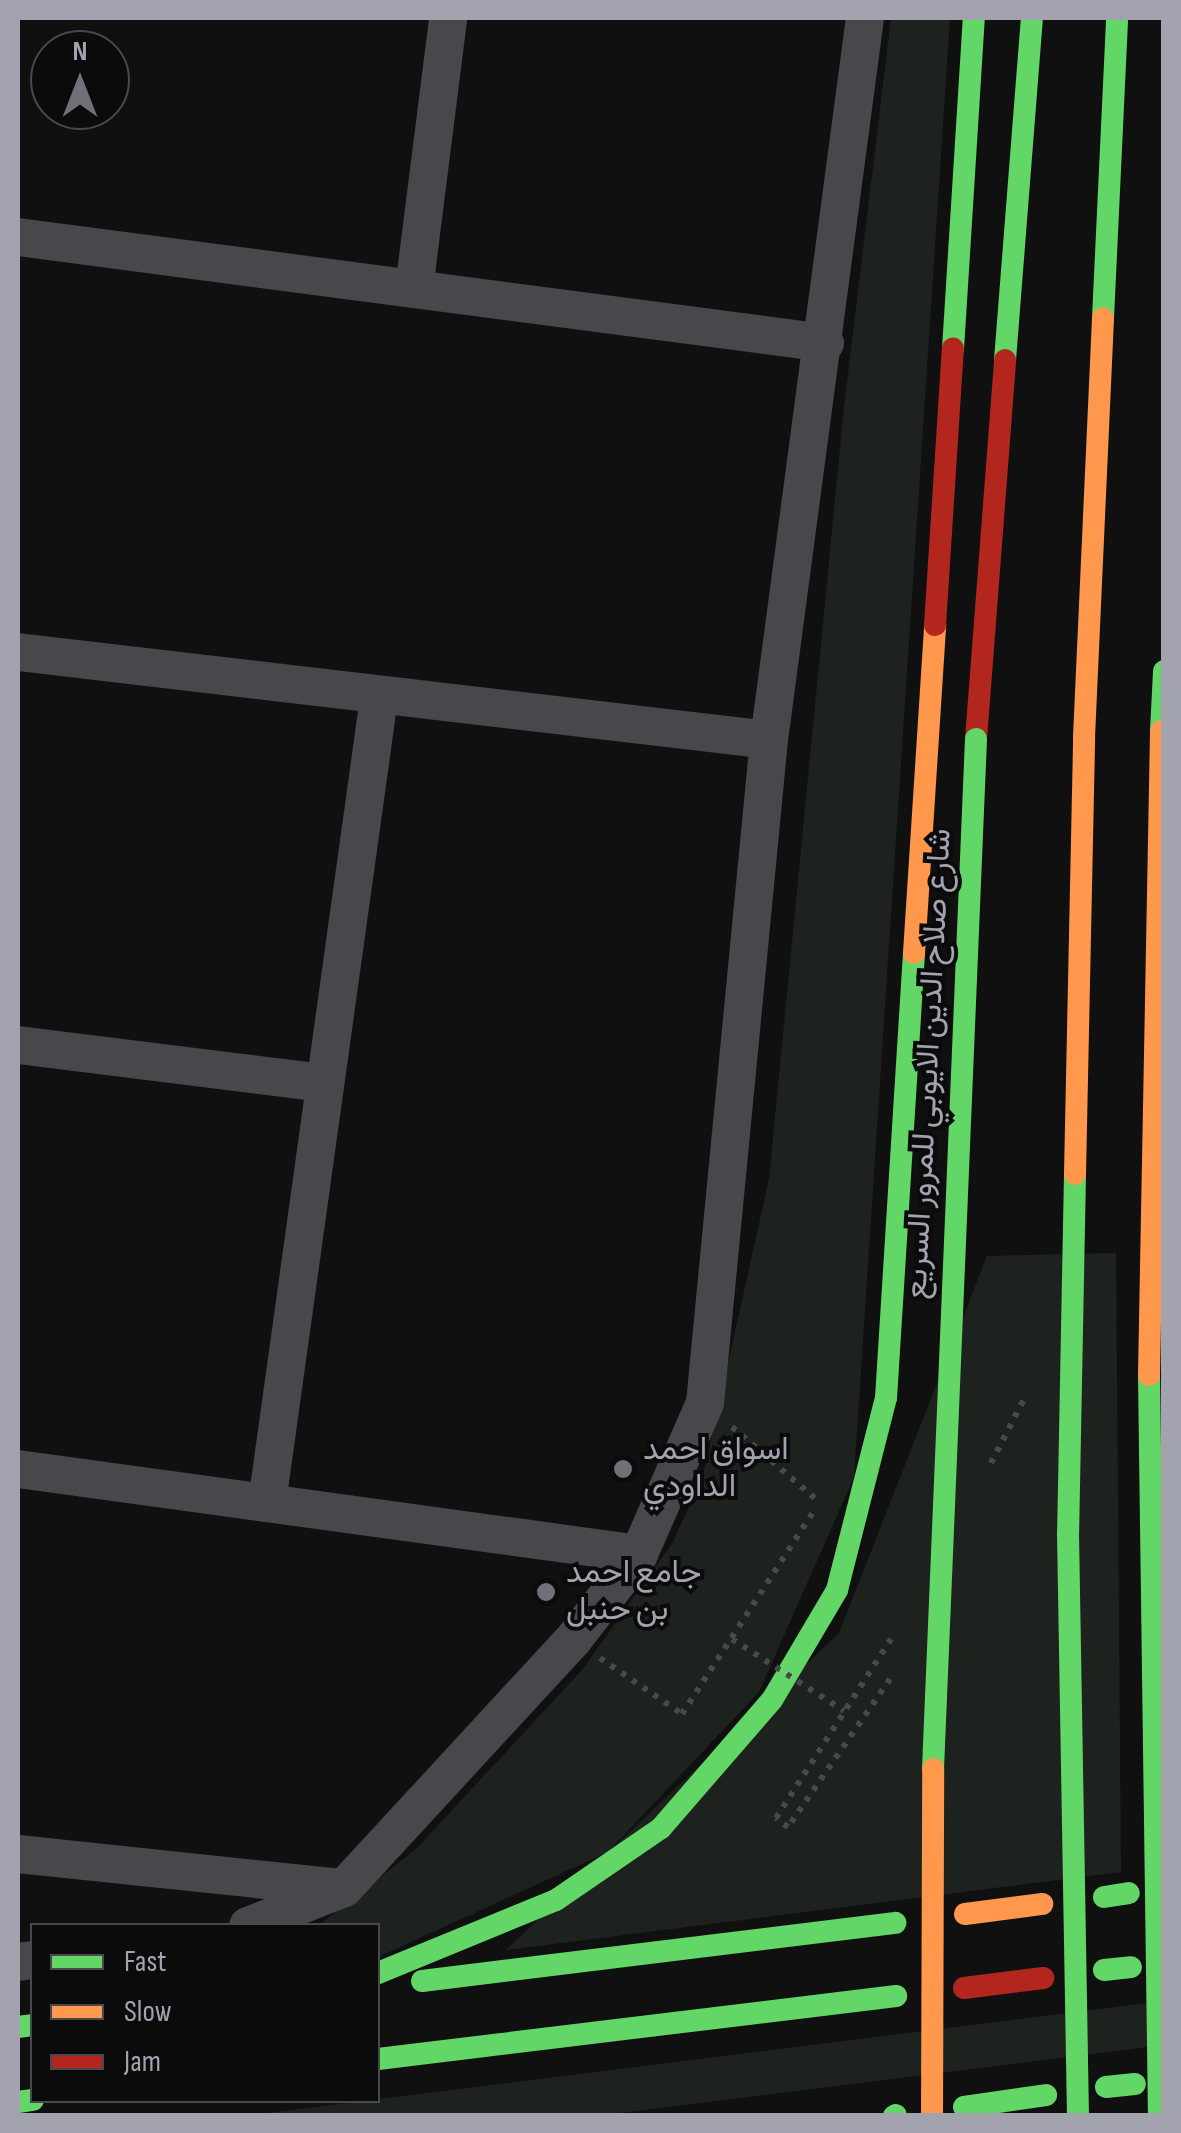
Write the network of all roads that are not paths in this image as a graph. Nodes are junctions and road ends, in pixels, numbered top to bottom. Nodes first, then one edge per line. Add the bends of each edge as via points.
1 (448, 18) edge
2 (866, 18) edge
3 (974, 18) edge
4 (1032, 18) edge
5 (1117, 18) edge
6 (18, 237) edge
7 (414, 289) junction
8 (824, 343) junction
9 (18, 652) edge
10 (1164, 670) edge
11 (379, 698) junction
12 (769, 740) junction
13 (18, 1045) edge
14 (325, 1083) junction
15 (1164, 1316) edge
16 (1146, 1422) junction
17 (18, 1470) edge
18 (267, 1503) junction
19 (639, 1554) junction
20 (18, 1854) edge
21 (344, 1888) junction
22 (1129, 1893) dead end
23 (1104, 1897) dead end
24 (1042, 1904) dead end
25 (965, 1914) dead end
26 (256, 1923) edge
27 (896, 1923) dead end
28 (1131, 1968) dead end
29 (1104, 1970) dead end
30 (380, 1972) edge
31 (1043, 1978) dead end
32 (380, 1986) edge
33 (964, 1988) dead end
34 (896, 1996) dead end
35 (380, 2059) edge
36 (1135, 2084) dead end
37 (1106, 2088) dead end
38 (1046, 2095) dead end
39 (964, 2107) dead end
40 (932, 2116) edge
41 (1078, 2116) edge
42 (1159, 2116) edge

1 - 7 street
2 - 8 street
3 - 30 highway via 886,1398 855,1536 836,1590 772,1700 713,1777 661,1828 556,1900
4 - 40 highway, شارع صلاح الدين الايوبي للمرور السريع, bridge via 976,739 933,1724
5 - 41 highway, bridge via 1084,738 1068,1533
6 - 7 street
7 - 8 street
8 - 12 street
9 - 11 street
10 - 16 highway, bridge
11 - 12 street
11 - 14 street
12 - 19 street via 705,1403
13 - 14 street
14 - 18 street
15 - 16 highway, bridge
16 - 42 highway, bridge
17 - 18 street
18 - 19 street
19 - 21 street via 573,1640
20 - 21 street
21 - 26 street
22 - 23 highway
24 - 25 highway
27 - 32 highway
28 - 29 highway
31 - 33 highway
34 - 35 highway
36 - 37 highway
38 - 39 highway

